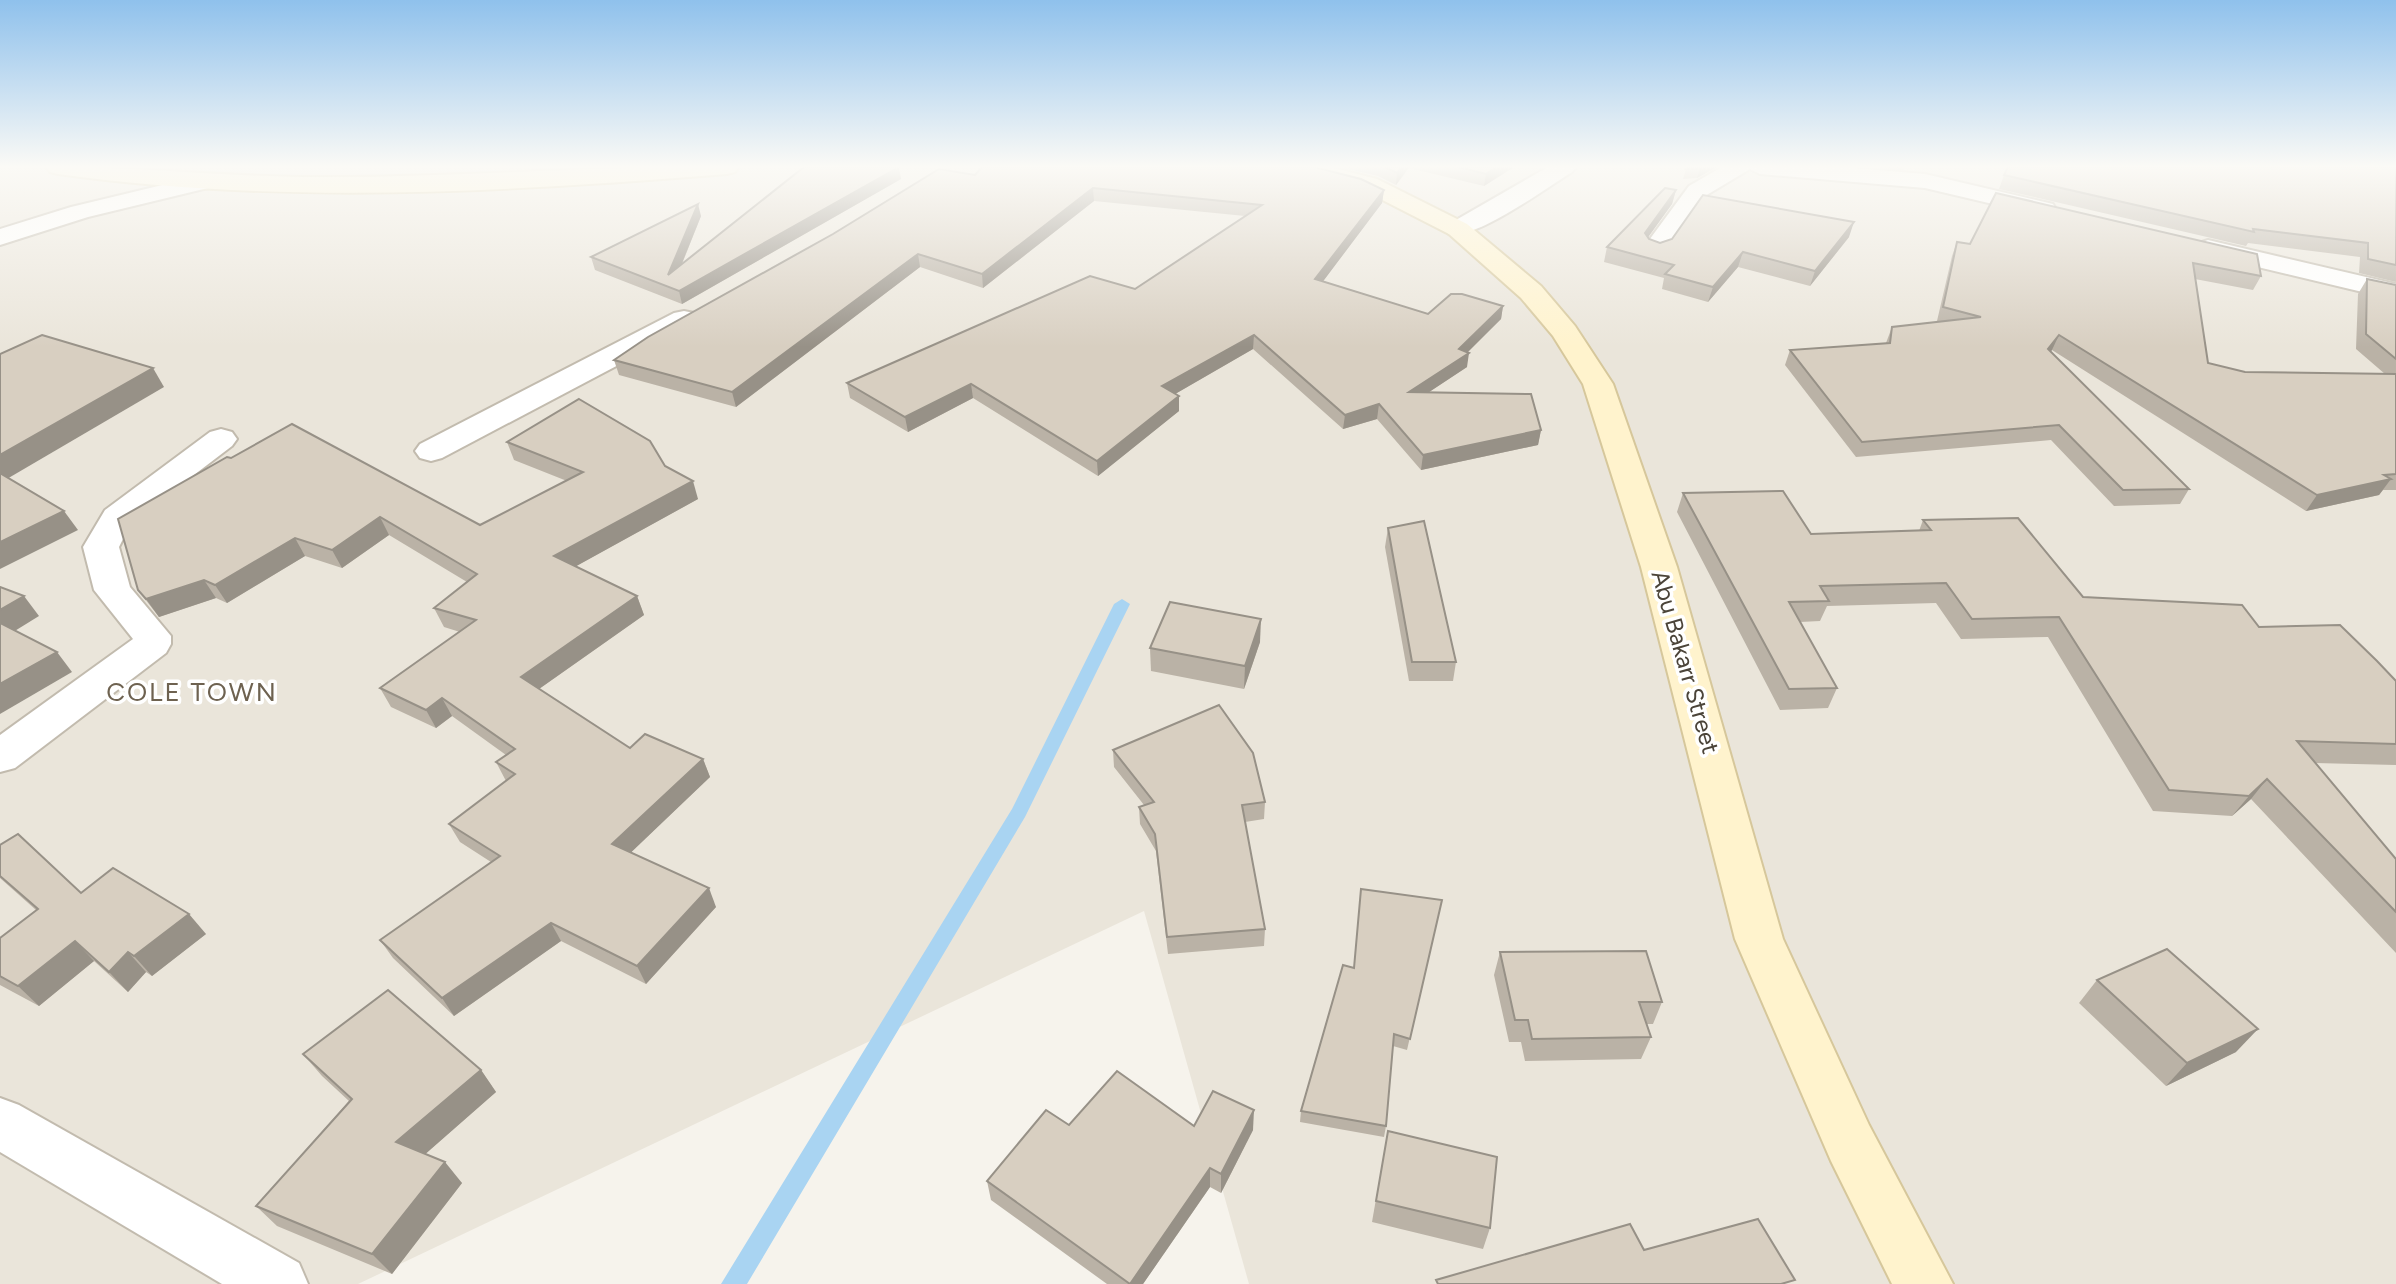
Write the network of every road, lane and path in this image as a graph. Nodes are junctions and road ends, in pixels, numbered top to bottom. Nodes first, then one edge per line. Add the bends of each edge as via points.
1 (32, 227) edge
2 (1454, 227) edge
3 (1462, 227) edge
4 (1671, 227) edge
5 (1458, 229) junction
6 (0, 237) edge
7 (2187, 243) edge
8 (1657, 247) edge
9 (2396, 292) edge
10 (709, 306) edge
11 (220, 439) dead end
12 (430, 451) dead end
13 (0, 757) edge
14 (0, 1123) edge
15 (278, 1284) edge
16 (1923, 1284) edge

1 - 6 street
2 - 5 street, Abu Bakarr Street
3 - 5 street
4 - 8 street
5 - 16 street, Abu Bakarr Street via 1531,292 1565,332 1598,384 1659,566 1759,939 1850,1143
7 - 9 street
10 - 12 street
11 - 13 street via 117,517 101,547 112,590 152,636 152,644
14 - 15 street

